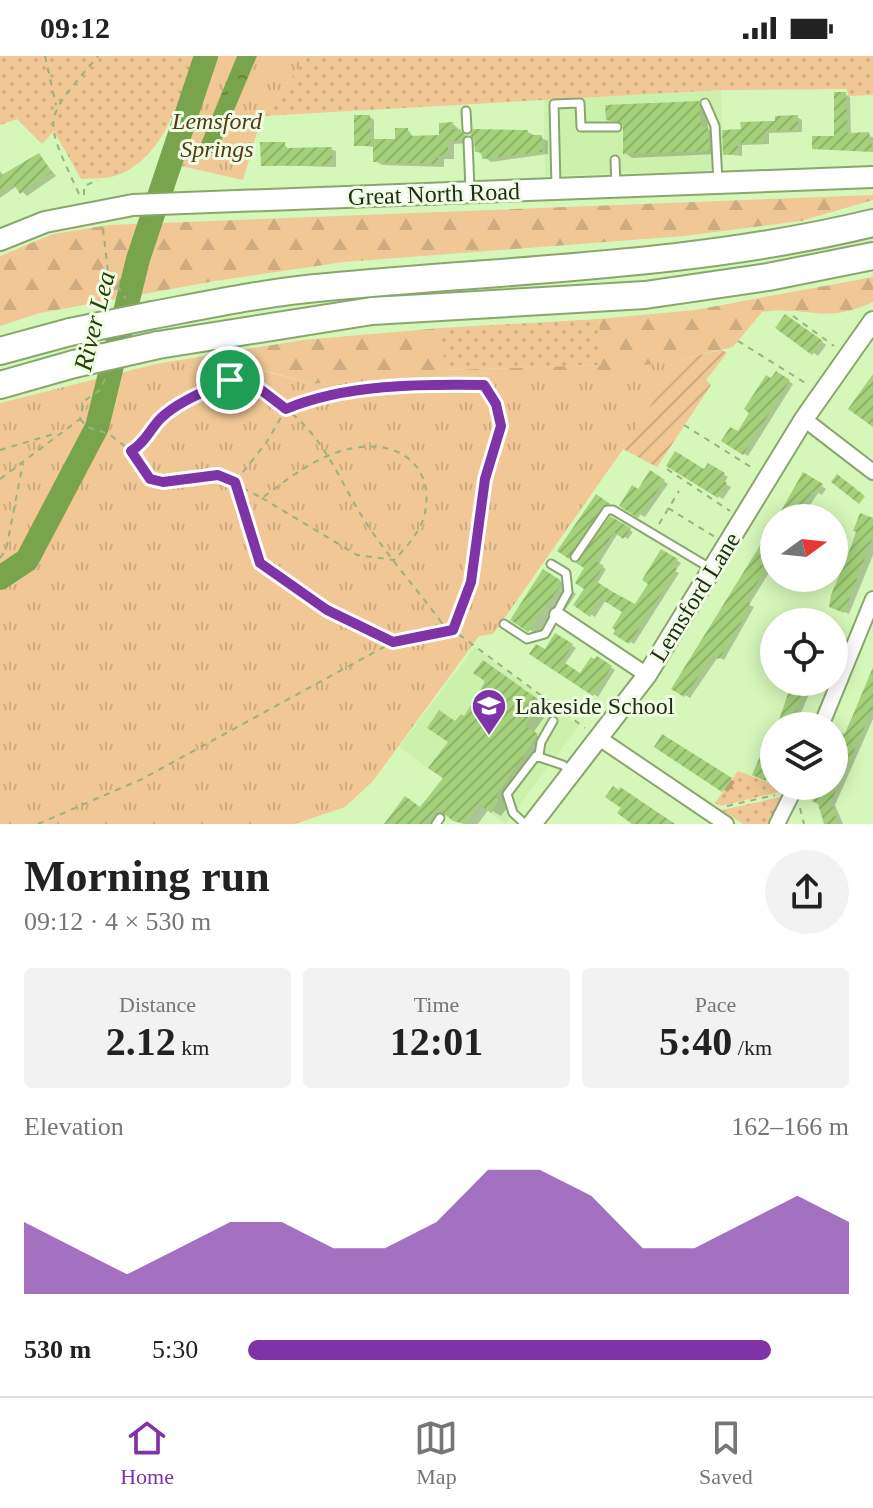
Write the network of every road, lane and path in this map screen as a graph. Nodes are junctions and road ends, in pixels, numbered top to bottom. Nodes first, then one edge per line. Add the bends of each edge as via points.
1 (45, 56) edge
2 (98, 56) edge
3 (705, 103) dead end
4 (56, 105) junction
5 (466, 111) dead end
6 (617, 127) dead end
7 (467, 129) dead end
8 (468, 141) dead end
9 (615, 160) dead end
10 (873, 177) edge
11 (98, 180) dead end
12 (719, 185) junction
13 (616, 188) junction
14 (556, 190) junction
15 (470, 193) junction
16 (89, 209) junction
17 (873, 223) edge
18 (0, 240) edge
19 (873, 256) edge
20 (124, 296) dead end
21 (793, 316) dead end
22 (873, 321) edge
23 (738, 341) dead end
24 (0, 351) edge
25 (848, 356) junction
26 (0, 385) edge
27 (100, 390) dead end
28 (822, 393) junction
29 (286, 409) junction
30 (80, 419) junction
31 (804, 419) junction
32 (684, 425) dead end
33 (62, 432) junction
34 (0, 450) edge
35 (131, 451) junction
36 (330, 456) junction
37 (23, 460) junction
38 (667, 469) dead end
39 (873, 472) edge
40 (769, 477) junction
41 (0, 479) edge
42 (235, 482) junction
43 (679, 491) dead end
44 (262, 498) junction
45 (668, 508) junction
46 (743, 520) junction
47 (652, 533) junction
48 (727, 545) junction
49 (575, 557) dead end
50 (0, 558) edge
51 (394, 560) junction
52 (551, 564) dead end
53 (712, 570) junction
54 (873, 599) edge
55 (557, 615) junction
56 (504, 624) dead end
57 (453, 630) junction
58 (393, 642) junction
59 (647, 675) junction
60 (827, 712) edge
61 (553, 721) dead end
62 (599, 738) junction
63 (539, 755) junction
64 (573, 773) junction
65 (760, 798) edge
66 (789, 800) edge
67 (798, 800) edge
68 (713, 815) junction
69 (534, 823) edge
70 (38, 824) edge
71 (726, 824) edge
72 (777, 824) edge
73 (804, 824) edge

1 - 4 path
2 - 4 path
3 - 12 lane via 715,126
4 - 16 path via 51,133
5 - 7 lane
6 - 14 lane via 581,127 580,103 554,104
8 - 15 lane
9 - 13 lane
10 - 12 main road, Great North Road
11 - 16 path via 84,186
12 - 13 main road, Great North Road
13 - 14 main road, Great North Road
14 - 15 main road, Great North Road
15 - 16 main road, Great North Road
16 - 18 main road, Great North Road
16 - 20 path via 105,231 108,272
17 - 24 highway, bridge via 688,258 324,287 153,315
19 - 26 highway, bridge via 645,295 372,311 158,345
21 - 25 path
22 - 25 street, Lemsford Lane
23 - 28 path
25 - 28 street, Lemsford Lane
27 - 30 path via 84,401
28 - 31 street, Lemsford Lane
29 - 35 path via 248,380 230,380 161,418
29 - 36 path via 309,426
29 - 42 path
29 - 57 path via 333,396 429,384 484,385 501,426 485,479 471,582
30 - 33 path
30 - 35 path
31 - 39 street
31 - 40 street, Lemsford Lane
32 - 40 path
33 - 34 path
33 - 37 path
35 - 42 path via 150,479 218,475
36 - 44 path via 315,460
36 - 51 path via 363,519
36 - 51 path via 360,447 390,448 414,461 428,487 422,522
37 - 41 path
37 - 50 path via 6,550
38 - 46 path
40 - 46 street, Lemsford Lane
42 - 44 path
42 - 58 path via 260,563 327,610
43 - 45 path
44 - 51 path via 357,555
45 - 47 path
45 - 48 path
46 - 48 street, Lemsford Lane
47 - 49 lane via 607,510
47 - 53 lane
48 - 53 street, Lemsford Lane
51 - 57 path via 444,626
52 - 55 lane via 568,579
53 - 59 street, Lemsford Lane
54 - 60 street
55 - 56 lane via 545,634 534,639
55 - 59 street
57 - 58 path
57 - 62 path
58 - 70 path via 142,779
59 - 62 street, Lemsford Lane
61 - 63 lane
62 - 64 street, Lemsford Lane
62 - 68 street
63 - 64 lane
63 - 69 lane via 507,794 513,813
64 - 69 street, Lemsford Lane
65 - 68 path via 719,808
66 - 72 street
67 - 73 path
68 - 71 street

